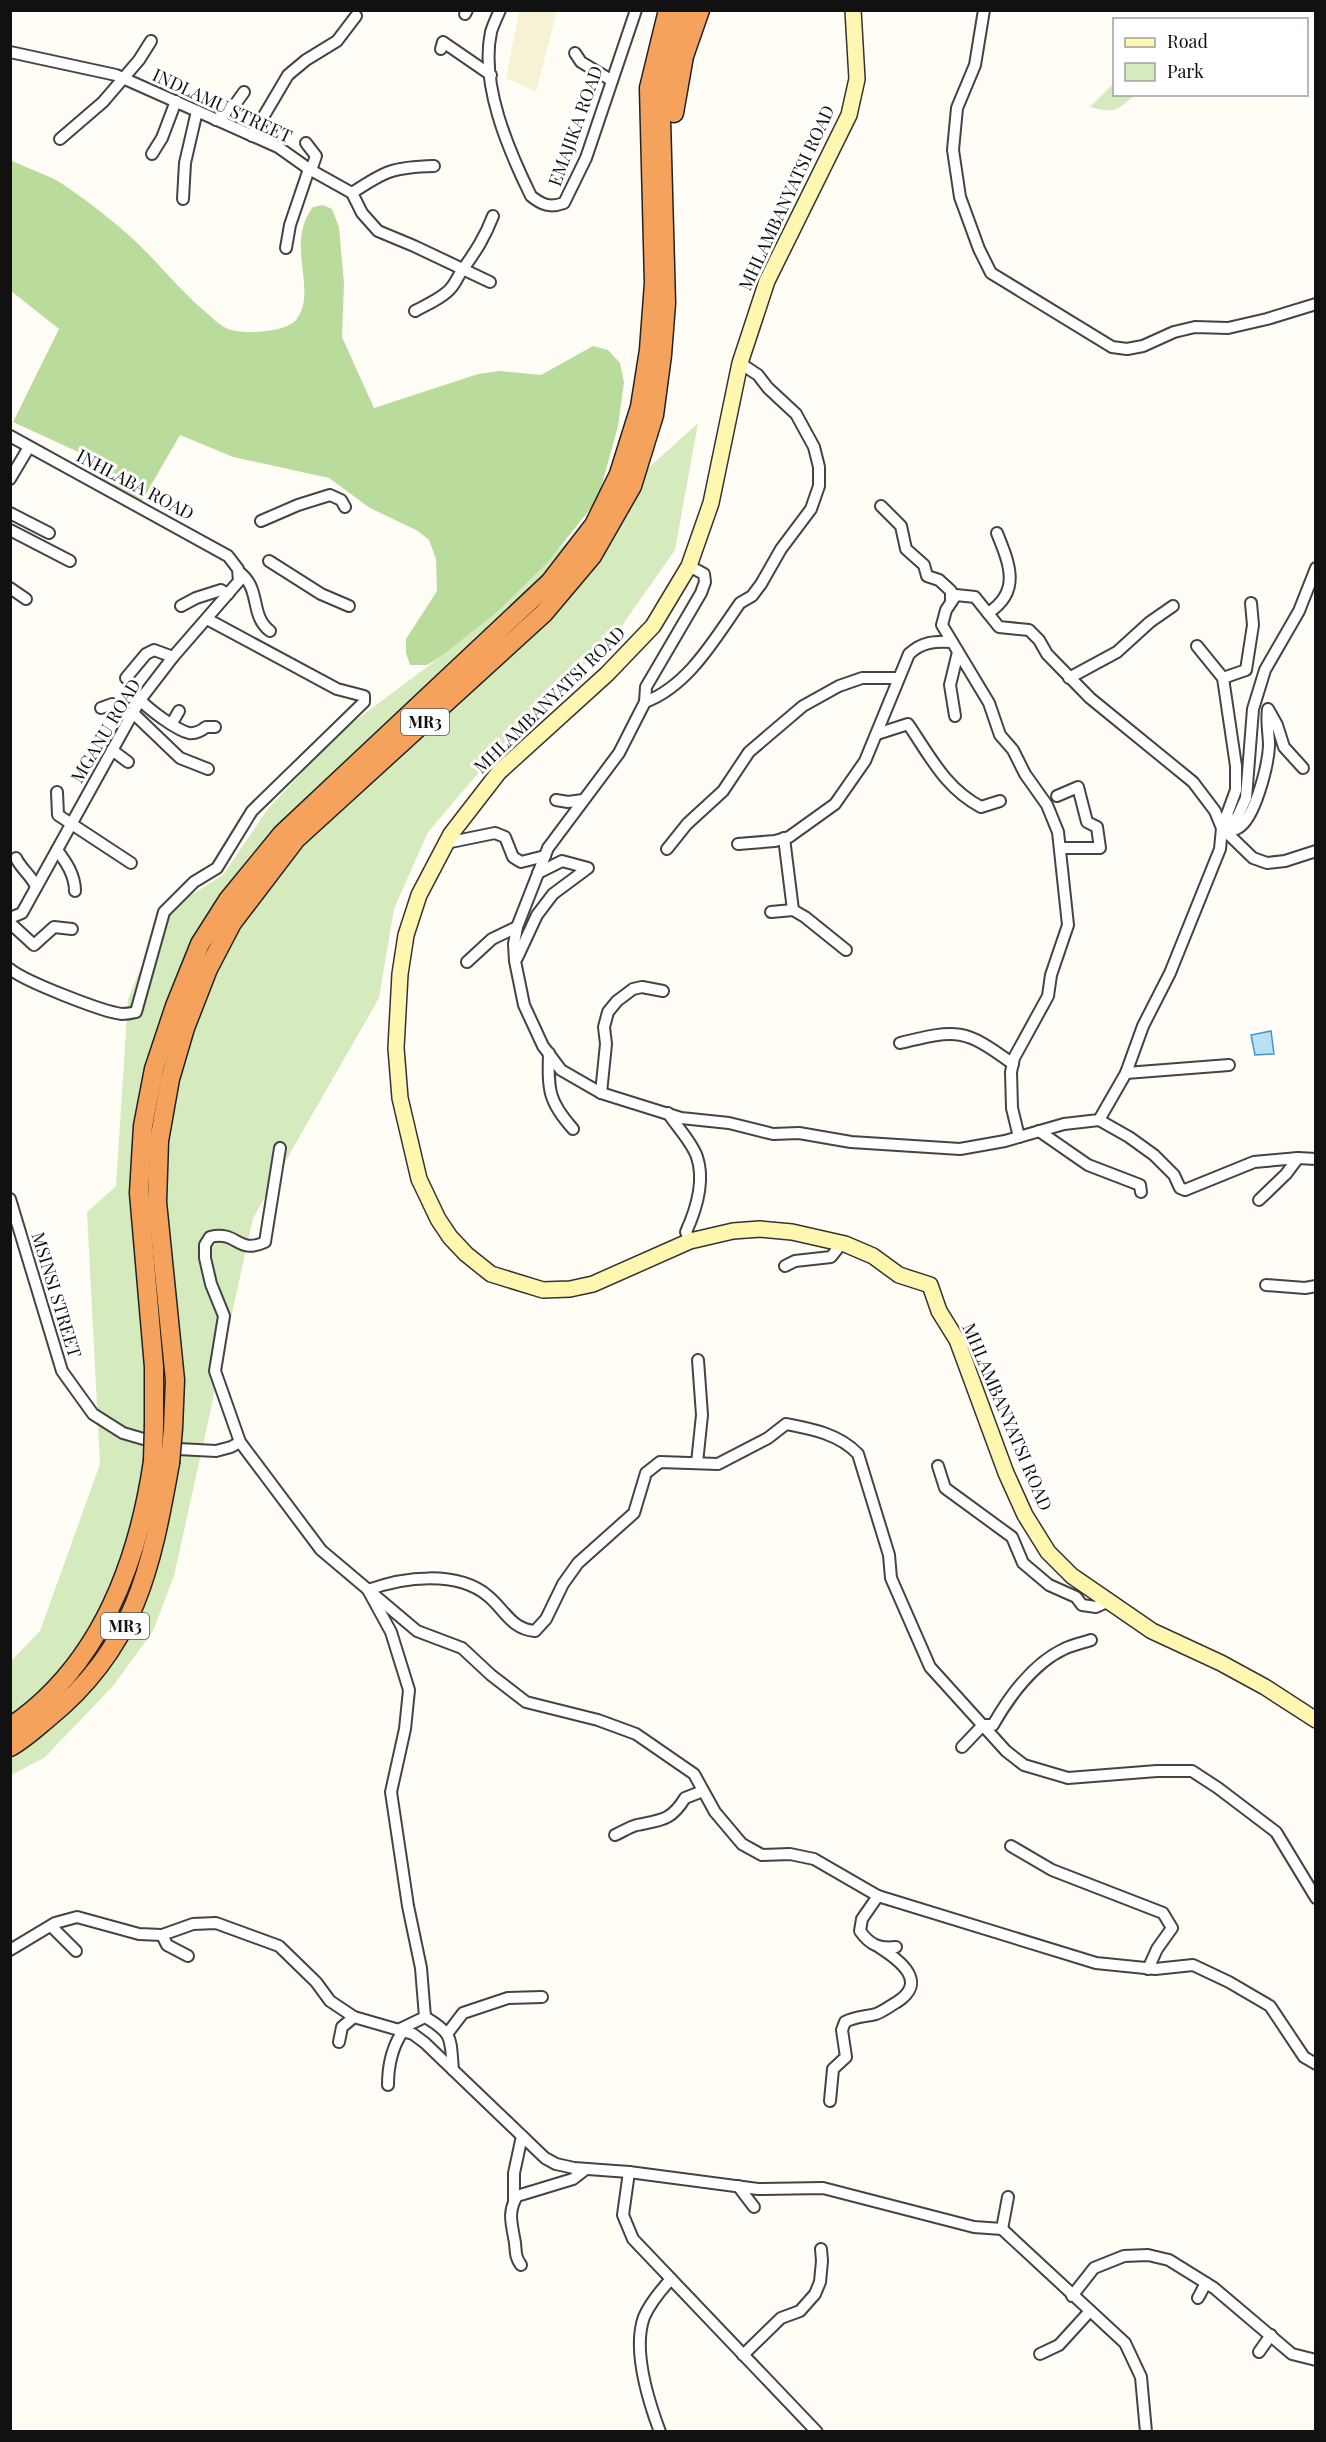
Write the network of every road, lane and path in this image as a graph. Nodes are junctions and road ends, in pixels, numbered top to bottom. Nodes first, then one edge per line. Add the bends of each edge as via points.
1 (500, 10) edge
2 (636, 10) edge
3 (657, 10) edge
4 (668, 10) edge
5 (682, 10) edge
6 (700, 10) edge
7 (853, 10) edge
8 (984, 10) edge
9 (356, 16) dead end
10 (152, 41) dead end
11 (441, 49) dead end
12 (10, 52) edge
13 (575, 53) dead end
14 (491, 75) junction
15 (122, 78) junction
16 (611, 80) junction
17 (649, 88) junction
18 (244, 92) dead end
19 (176, 102) junction
20 (197, 111) junction
21 (216, 120) junction
22 (252, 136) junction
23 (580, 137) dead end
24 (60, 139) dead end
25 (591, 142) junction
26 (306, 143) dead end
27 (152, 154) dead end
28 (434, 166) dead end
29 (310, 170) junction
30 (352, 193) junction
31 (183, 199) dead end
32 (493, 216) dead end
33 (664, 229) junction
34 (286, 248) dead end
35 (463, 269) junction
36 (490, 282) dead end
37 (1316, 304) edge
38 (415, 311) dead end
39 (740, 363) junction
40 (10, 436) edge
41 (29, 447) junction
42 (11, 478) edge
43 (881, 506) dead end
44 (345, 507) dead end
45 (10, 513) edge
46 (261, 521) dead end
47 (10, 530) edge
48 (49, 533) dead end
49 (997, 533) dead end
50 (70, 561) dead end
51 (269, 561) dead end
52 (689, 566) junction
53 (1316, 568) edge
54 (238, 570) junction
55 (10, 588) edge
56 (228, 594) junction
57 (26, 599) dead end
58 (951, 602) junction
59 (1251, 603) dead end
60 (181, 606) dead end
61 (349, 606) dead end
62 (1173, 606) dead end
63 (988, 613) junction
64 (207, 619) junction
65 (270, 632) dead end
66 (1197, 646) dead end
67 (955, 647) junction
68 (173, 657) junction
69 (126, 678) dead end
70 (898, 678) junction
71 (1069, 678) junction
72 (1223, 678) junction
73 (140, 700) junction
74 (645, 702) junction
75 (101, 708) dead end
76 (179, 711) dead end
77 (132, 715) junction
78 (956, 716) dead end
79 (172, 723) junction
80 (215, 727) dead end
81 (877, 734) junction
82 (112, 750) junction
83 (128, 762) dead end
84 (1303, 768) dead end
85 (208, 769) dead end
86 (57, 792) dead end
87 (1057, 796) dead end
88 (556, 800) dead end
89 (583, 800) junction
90 (1000, 801) dead end
91 (72, 823) junction
92 (1222, 828) junction
93 (784, 838) junction
94 (446, 843) junction
95 (738, 844) dead end
96 (1060, 848) junction
97 (667, 849) dead end
98 (57, 850) junction
99 (1316, 851) edge
100 (545, 856) junction
101 (16, 858) dead end
102 (131, 864) dead end
103 (538, 873) junction
104 (36, 887) junction
105 (75, 891) dead end
106 (793, 910) junction
107 (771, 912) dead end
108 (10, 920) edge
109 (517, 927) junction
110 (72, 929) dead end
111 (846, 950) dead end
112 (515, 961) junction
113 (467, 962) dead end
114 (10, 969) edge
115 (663, 991) dead end
116 (900, 1043) dead end
117 (549, 1053) junction
118 (1013, 1064) junction
119 (1229, 1065) dead end
120 (1126, 1073) junction
121 (601, 1093) junction
122 (668, 1113) junction
123 (1099, 1120) junction
124 (573, 1129) dead end
125 (1039, 1131) junction
126 (1019, 1137) junction
127 (280, 1148) dead end
128 (1298, 1158) junction
129 (1316, 1159) edge
130 (1141, 1192) dead end
131 (10, 1199) edge
132 (1259, 1200) dead end
133 (690, 1241) junction
134 (842, 1243) junction
135 (785, 1266) dead end
136 (1266, 1285) dead end
137 (1316, 1286) edge
138 (698, 1360) dead end
139 (240, 1442) junction
140 (161, 1462) junction
141 (697, 1463) junction
142 (938, 1466) dead end
143 (368, 1590) junction
144 (1107, 1602) junction
145 (1091, 1640) dead end
146 (1316, 1720) edge
147 (983, 1725) junction
148 (10, 1727) edge
149 (963, 1747) dead end
150 (10, 1748) edge
151 (703, 1791) junction
152 (615, 1835) dead end
153 (1011, 1846) dead end
154 (878, 1896) junction
155 (1316, 1898) edge
156 (51, 1926) junction
157 (162, 1935) junction
158 (879, 1947) junction
159 (896, 1947) dead end
160 (10, 1950) edge
161 (76, 1951) dead end
162 (188, 1956) dead end
163 (1148, 1969) junction
164 (542, 1997) dead end
165 (463, 2013) junction
166 (354, 2017) junction
167 (430, 2020) junction
168 (400, 2030) junction
169 (447, 2034) junction
170 (339, 2042) dead end
171 (1316, 2064) edge
172 (453, 2070) junction
173 (388, 2085) dead end
174 (830, 2101) dead end
175 (522, 2136) junction
176 (586, 2169) junction
177 (629, 2172) junction
178 (738, 2186) junction
179 (1008, 2197) dead end
180 (514, 2200) junction
181 (754, 2207) dead end
182 (1002, 2229) junction
183 (821, 2249) dead end
184 (521, 2265) dead end
185 (671, 2279) junction
186 (1206, 2283) junction
187 (1072, 2296) junction
188 (1198, 2298) dead end
189 (1090, 2312) junction
190 (1271, 2335) junction
191 (1259, 2352) dead end
192 (1040, 2354) dead end
193 (743, 2355) junction
194 (1316, 2360) edge
195 (660, 2432) edge
196 (817, 2432) edge
197 (1146, 2432) edge

1 - 14 street, EMAJIKA ROAD via 491,31
2 - 16 street, EMAJIKA ROAD
3 - 17 highway
4 - 17 highway, MR3
5 - 33 highway, MR3 via 670,51 661,119
6 - 33 highway via 684,56 676,97
7 - 39 main road, MHLAMBANYATSI ROAD via 857,79 849,115 767,281
8 - 37 street via 975,65 957,108 953,150 960,197 992,273 1112,347 1127,349 1174,332 1195,327 1228,328
9 - 22 street via 337,41 288,75
10 - 15 street
11 - 14 street via 443,42
12 - 15 street, INDLAMU STREET
13 - 16 street via 581,62
14 - 25 street, EMAJIKA ROAD via 494,102 521,176 531,196 542,205 564,203
15 - 19 street, INDLAMU STREET
15 - 24 street via 103,102
16 - 25 street, EMAJIKA ROAD
17 - 140 highway, MR3, bridge via 654,283 650,350 640,407 619,474 594,525 550,582 282,834 228,900 200,944 175,1006 154,1069 145,1114 139,1193 154,1367 154,1425
18 - 21 street via 231,110
19 - 20 street, INDLAMU STREET
19 - 27 street
20 - 21 street, INDLAMU STREET
20 - 31 street via 185,162
21 - 22 street, INDLAMU STREET
22 - 29 street, INDLAMU STREET via 278,147
23 - 25 street
26 - 29 street via 316,156
28 - 30 street via 383,172
29 - 30 street, INDLAMU STREET
29 - 34 street
30 - 35 street via 362,213 378,231
32 - 35 street via 477,252
33 - 140 highway, MR3, bridge via 666,303 654,416 632,486 592,556 544,614 296,839 232,923 184,1028 159,1140 158,1202 175,1380 173,1428
35 - 36 street
35 - 38 street via 448,291
39 - 52 main road, MHLAMBANYATSI ROAD via 711,503
39 - 74 street via 758,375 796,414 814,447 819,486 811,509 752,596 740,603 682,680
40 - 41 street, INHLABA ROAD
41 - 42 street
41 - 54 street, INHLABA ROAD via 228,556
43 - 58 street via 901,526 906,549 924,565 927,576 951,591
44 - 46 street via 330,495
45 - 48 street
47 - 50 street
49 - 63 street via 1011,577 1002,604
51 - 61 street via 321,594
52 - 74 street via 704,574 705,582 646,687
52 - 94 main road, MHLAMBANYATSI ROAD via 653,626 607,674 499,772
53 - 92 street via 1299,611 1265,670 1253,709 1246,798 1238,816
54 - 56 street, MGANU ROAD via 239,581
54 - 65 street, INHLABA ROAD via 252,587 260,624
55 - 57 street
56 - 60 street via 221,590 210,592
56 - 64 street, MGANU ROAD
58 - 63 street via 956,595 975,597
58 - 67 street via 942,625
59 - 72 street via 1253,625 1246,670
62 - 71 street via 1117,652
63 - 71 street via 999,627 1029,630
64 - 68 street, MGANU ROAD
64 - 114 street via 337,689 364,696 364,702 252,811 217,868 194,882 164,912 136,1012 107,1010 24,980
66 - 72 street
67 - 70 street via 938,641 919,645 909,654
67 - 78 street via 950,685
67 - 96 street via 989,703 1000,735 1047,805
68 - 69 street via 154,650
68 - 73 street, MGANU ROAD
70 - 81 street
70 - 97 street via 862,678 803,706 749,752 723,791
71 - 92 street via 1193,782 1215,811
72 - 92 street via 1236,774 1232,804
73 - 77 street, MGANU ROAD
73 - 79 street
74 - 89 street via 619,753
75 - 77 street via 112,704
76 - 79 street
77 - 82 street, MGANU ROAD
77 - 85 street via 180,758
79 - 80 street via 191,733
81 - 90 street via 908,724 962,797 981,807
81 - 93 street via 865,761 835,804
82 - 83 street
82 - 91 street, MGANU ROAD
84 - 92 street via 1284,747 1268,709 1266,766 1252,809 1241,827 1233,831
86 - 91 street via 58,815
87 - 96 street via 1078,787 1088,822 1097,827 1100,848
88 - 89 street
89 - 100 street
91 - 98 street, MGANU ROAD
91 - 102 street
92 - 99 street via 1254,858 1267,863
92 - 120 street via 1220,849
93 - 95 street
93 - 106 street
94 - 100 street via 495,833 505,837 513,857 521,862
94 - 133 main road, MHLAMBANYATSI ROAD via 419,896 406,935 396,1011 400,1098 409,1143 419,1179 438,1219 466,1254 491,1274 543,1290 593,1284
96 - 118 street via 1068,925 1048,996
98 - 104 street, MGANU ROAD
98 - 105 street via 75,881
100 - 103 street
101 - 104 street
103 - 109 street
103 - 112 street via 562,861 588,868 553,894 537,915
104 - 108 street, MGANU ROAD via 22,913
106 - 107 street
106 - 111 street
108 - 110 street via 34,945 54,927
109 - 112 street
109 - 113 street via 492,939
112 - 117 street via 524,1005
115 - 121 street via 633,989 608,1012
116 - 118 street via 955,1033 971,1036
117 - 121 street via 561,1070
117 - 124 street via 548,1088 559,1114
118 - 126 street via 1012,1108
119 - 120 street
120 - 123 street
121 - 122 street
122 - 126 street via 773,1134 799,1133 850,1142 960,1149
122 - 133 street via 697,1156 698,1192 686,1232
123 - 125 street
123 - 128 street via 1154,1155 1185,1190 1254,1162
125 - 126 street
125 - 130 street via 1088,1164 1140,1185
127 - 139 street via 265,1242 246,1246 225,1234 210,1237 205,1245 211,1284 224,1316 215,1371
128 - 129 street
128 - 132 street
131 - 139 street, MSINSI STREET via 62,1371 93,1414 123,1433 194,1452 231,1448
133 - 134 main road, MHLAMBANYATSI ROAD via 760,1229
134 - 135 street via 831,1257
134 - 144 main road, MHLAMBANYATSI ROAD via 873,1256 899,1275 930,1285 939,1311 957,1340 1025,1515 1048,1552
136 - 137 street
138 - 141 street via 702,1415
139 - 143 street via 321,1550
140 - 148 highway, MR3 via 123,1583 102,1626 56,1689
140 - 150 highway, MR3 via 158,1530 144,1583 122,1632 96,1673
141 - 143 street via 660,1462 646,1473 634,1513 578,1563 535,1631 516,1626 487,1595 452,1579 401,1580
141 - 147 street via 717,1464 768,1438 786,1424 814,1429 848,1442 858,1454 889,1554 891,1578 930,1667
142 - 144 street via 945,1488 1012,1537 1023,1563 1049,1584 1076,1597 1082,1605 1096,1607
143 - 151 street via 417,1631 462,1648 526,1701 636,1734 694,1774
143 - 167 street via 391,1632 410,1690 391,1792
144 - 146 main road, MHLAMBANYATSI ROAD via 1152,1631 1265,1687
145 - 147 street via 1063,1649 1038,1667 993,1725
147 - 149 street
147 - 155 street via 1024,1765 1068,1778 1192,1771 1276,1832
151 - 152 street via 684,1798 676,1811 659,1822 634,1826
151 - 154 street via 742,1844 762,1855 814,1858
153 - 163 street via 1052,1870 1163,1913 1172,1928
154 - 158 street via 862,1919 860,1931 867,1941
154 - 163 street via 1096,1963
156 - 157 street via 77,1917 139,1934
156 - 160 street
156 - 161 street
157 - 162 street via 167,1945
157 - 166 street via 193,1924 216,1923 279,1946 330,2001
158 - 159 street
158 - 174 street via 904,1967 912,1979 912,1989 886,2010 844,2022 846,2057 833,2069
163 - 171 street via 1193,1965 1229,1982 1270,2006 1304,2057
164 - 165 street via 508,1998
165 - 167 street
165 - 169 street
166 - 168 street
166 - 170 street via 342,2027
167 - 168 street
167 - 169 street
168 - 172 street via 425,2043
168 - 173 street
169 - 172 street
172 - 175 street
175 - 176 street via 556,2164
175 - 180 street via 514,2173
176 - 177 street
176 - 180 street via 573,2179
177 - 178 street
177 - 185 street via 624,2215 633,2239
178 - 181 street
178 - 182 street via 823,2188 974,2227
179 - 182 street
180 - 184 street via 509,2220 515,2258
182 - 187 street
183 - 193 street via 820,2282 815,2294 800,2311 781,2318
185 - 193 street
185 - 195 street via 644,2317 640,2336 648,2400
186 - 187 street via 1169,2260 1148,2255 1124,2256 1094,2268
186 - 188 street
186 - 190 street
187 - 189 street
189 - 192 street via 1059,2345
189 - 197 street via 1125,2343 1141,2377
190 - 191 street
190 - 194 street via 1292,2354
193 - 196 street

